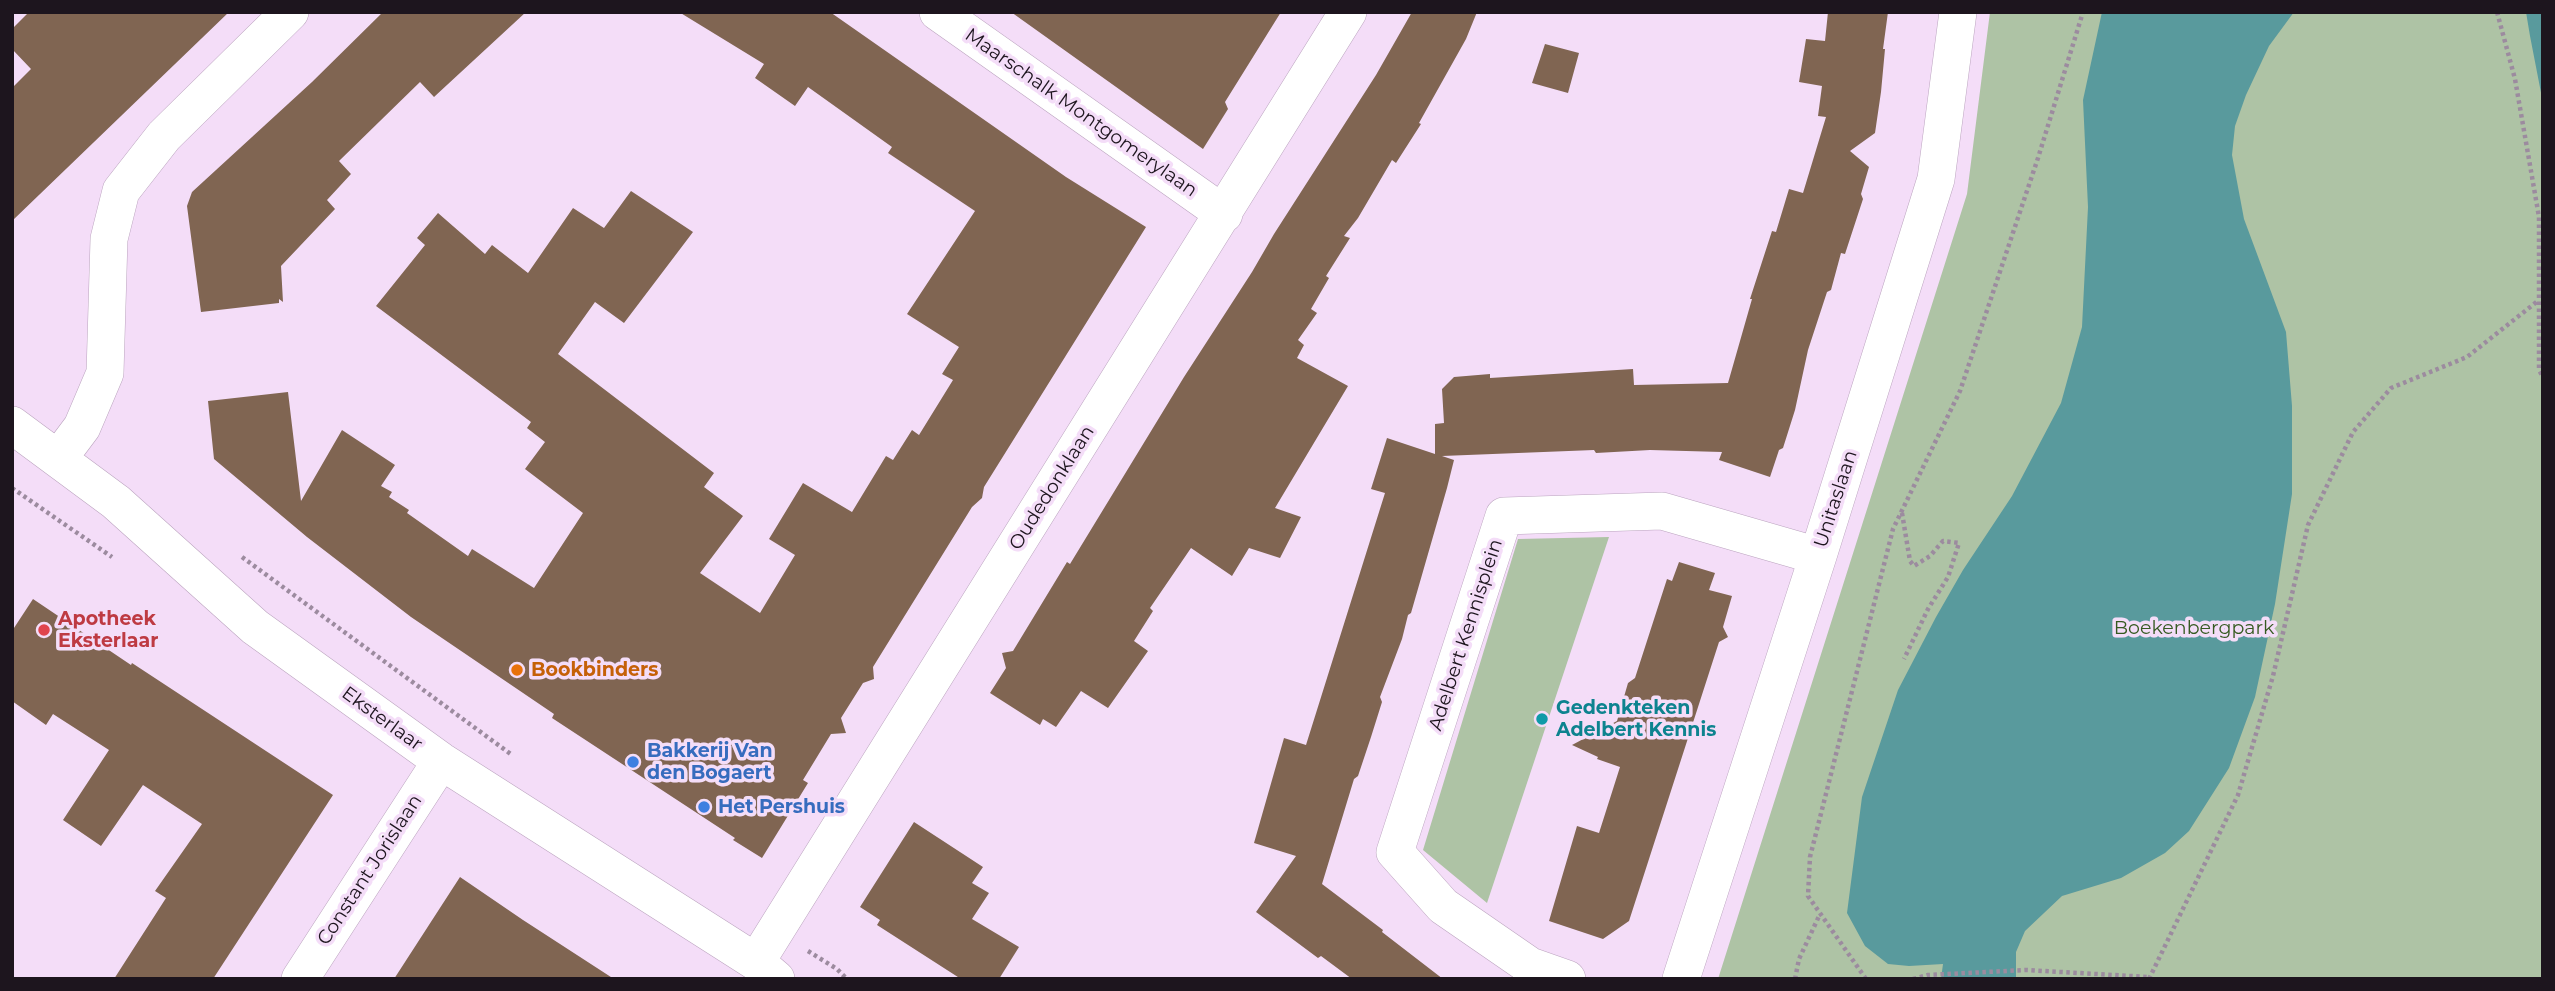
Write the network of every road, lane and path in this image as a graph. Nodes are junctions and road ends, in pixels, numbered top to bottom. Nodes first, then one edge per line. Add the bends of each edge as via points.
1 (290, 12) edge
2 (938, 12) edge
3 (1348, 12) edge
4 (1958, 12) edge
5 (2083, 12) edge
6 (2497, 12) edge
7 (1224, 214) junction
8 (2541, 224) edge
9 (2539, 300) junction
10 (2543, 377) edge
11 (12, 425) edge
12 (58, 460) junction
13 (1902, 512) junction
14 (241, 556) dead end
15 (1818, 556) junction
16 (1905, 659) dead end
17 (441, 761) junction
18 (522, 762) dead end
19 (1821, 913) junction
20 (776, 930) junction
21 (766, 970) edge
22 (2148, 978) edge
23 (300, 979) edge
24 (847, 979) edge
25 (1567, 979) edge
26 (1681, 979) edge
27 (1794, 979) edge
28 (1866, 979) edge
29 (1913, 979) edge

1 - 12 street via 164,136 121,191 109,239 106,373 82,427
2 - 7 street, Maarschalk Montgomerylaan
3 - 7 street, Oudedonklaan
4 - 15 street, Unitaslaan via 1937,179
5 - 13 path via 1960,391
6 - 8 path via 2515,79
7 - 20 street, Oudedonklaan
8 - 9 path
9 - 10 path via 2539,370
9 - 22 path via 2467,357 2391,388 2353,432 2308,525 2273,676 2238,795
11 - 12 street, Eksterlaar
12 - 17 street, Eksterlaar via 116,502 255,627
13 - 16 path via 1913,566 1943,541 1959,543 1948,577
13 - 19 path via 1893,529 1810,857 1808,896
14 - 18 path
15 - 25 street, Adelbert Kennisplein via 1662,511 1504,516 1395,852 1443,906 1530,966
15 - 26 street, Unitaslaan
17 - 21 street, Eksterlaar
17 - 23 street, Constant Jorislaan
19 - 27 path
19 - 28 path
20 - 21 street, Oudedonklaan
20 - 24 path
22 - 29 path via 2026,970

